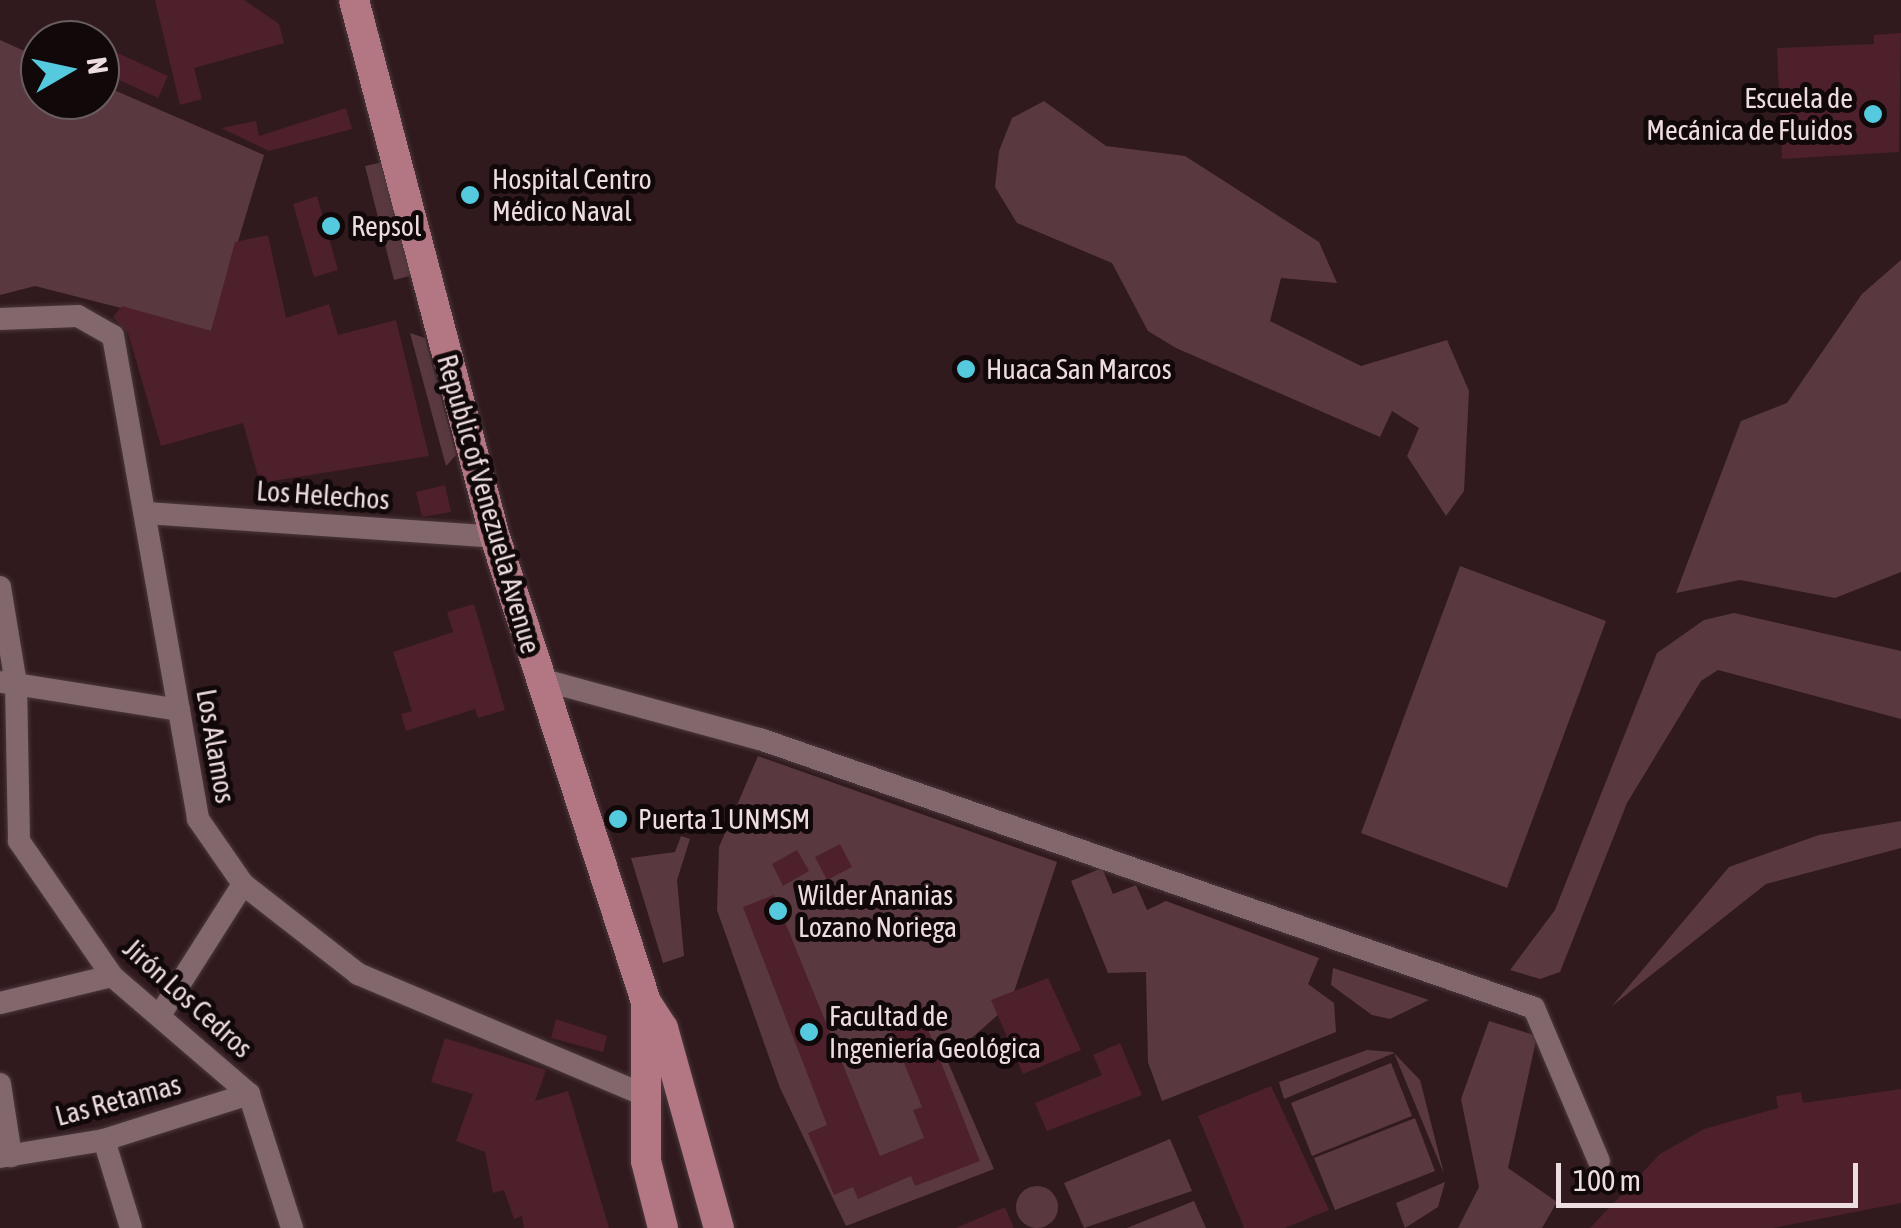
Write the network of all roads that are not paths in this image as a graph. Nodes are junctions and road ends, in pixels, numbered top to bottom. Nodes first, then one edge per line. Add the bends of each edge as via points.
1 (354, 0) edge
2 (0, 319) edge
3 (146, 512) junction
4 (495, 537) junction
5 (0, 587) edge
6 (540, 679) junction
7 (8, 682) edge
8 (179, 710) junction
9 (10, 837) edge
10 (243, 884) junction
11 (112, 976) junction
12 (646, 1002) junction
13 (0, 1003) edge
14 (160, 1015) junction
15 (0, 1084) edge
16 (249, 1094) junction
17 (645, 1095) junction
18 (104, 1140) junction
19 (5, 1156) edge
20 (1598, 1161) dead end
21 (706, 1184) junction
22 (660, 1217) edge
23 (131, 1228) edge
24 (292, 1228) edge
25 (719, 1228) edge

1 - 4 main road, Republic of Venezuela Avenue
2 - 3 street, Los Alamos via 78,316 112,331
3 - 4 street, Los Helechos
3 - 8 street, Los Alamos
4 - 6 main road, Republic of Venezuela Avenue
5 - 7 street, Jirón Los Cedros
6 - 12 main road, Republic of Venezuela Avenue
6 - 20 street via 760,739 1534,1008
7 - 8 street
7 - 9 street, Jirón Los Cedros
8 - 10 street, Los Alamos via 200,826
9 - 11 street, Jirón Los Cedros
10 - 14 street
10 - 17 street, Los Alamos via 358,974
11 - 13 street
11 - 14 street, Jirón Los Cedros
12 - 17 main road, Republic of Venezuela Avenue
12 - 21 main road, Republic of Venezuela Avenue via 663,1028
14 - 16 street, Jirón Los Cedros
15 - 19 street
16 - 18 street, Las Retamas
16 - 24 street, Jirón Los Cedros
17 - 22 main road, Republic of Venezuela Avenue
18 - 19 street, Las Retamas
18 - 23 street
21 - 22 main road via 675,1176
21 - 25 main road, Republic of Venezuela Avenue

